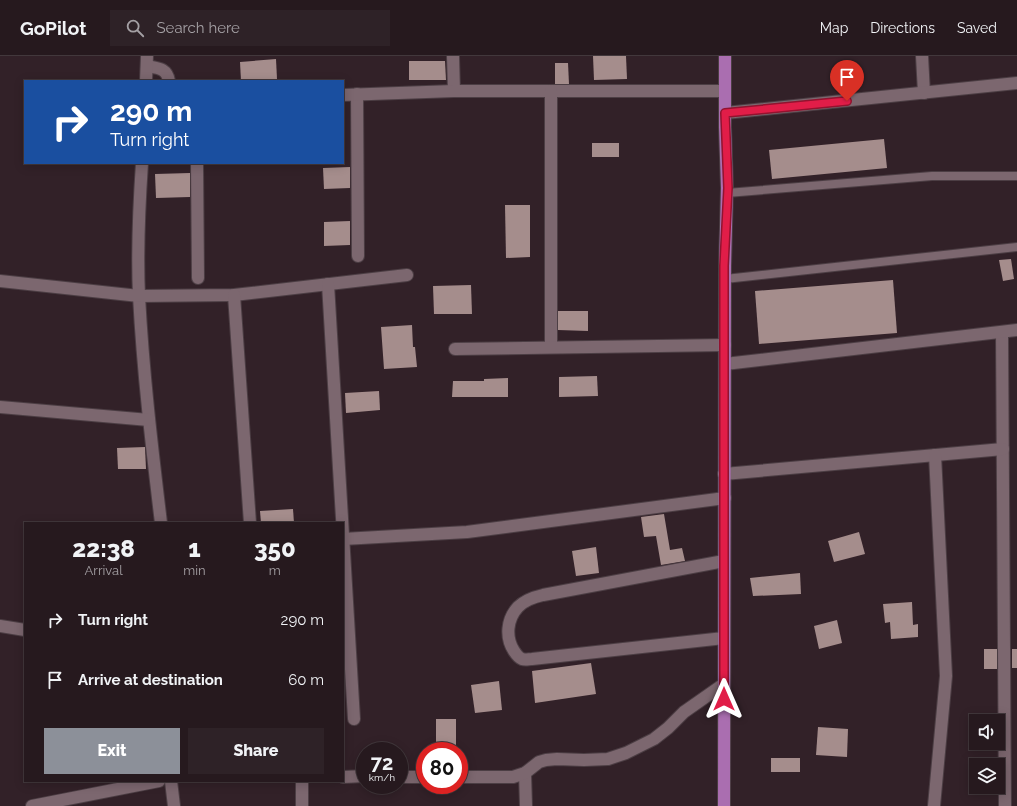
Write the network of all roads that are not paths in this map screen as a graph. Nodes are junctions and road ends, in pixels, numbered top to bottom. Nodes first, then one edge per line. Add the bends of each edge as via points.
1 (453, 56) edge
2 (725, 56) edge
3 (922, 56) edge
4 (147, 61) edge
5 (146, 80) edge
6 (169, 80) edge
7 (1017, 83) edge
8 (724, 90) junction
9 (454, 91) junction
10 (551, 91) junction
11 (357, 94) junction
12 (924, 94) junction
13 (344, 95) edge
14 (725, 113) junction
15 (142, 164) edge
16 (197, 164) edge
17 (1017, 176) edge
18 (727, 193) junction
19 (1017, 247) edge
20 (358, 256) dead end
21 (407, 275) dead end
22 (198, 278) dead end
23 (725, 279) junction
24 (0, 281) edge
25 (328, 284) junction
26 (234, 295) junction
27 (139, 296) junction
28 (1017, 330) edge
29 (1002, 332) junction
30 (725, 345) junction
31 (551, 347) junction
32 (455, 349) dead end
33 (725, 364) junction
34 (0, 407) edge
35 (149, 420) junction
36 (1003, 450) junction
37 (935, 456) junction
38 (724, 474) junction
39 (725, 498) junction
40 (161, 522) edge
41 (250, 522) edge
42 (343, 522) edge
43 (344, 539) edge
44 (724, 561) junction
45 (0, 626) edge
46 (24, 630) edge
47 (724, 638) junction
48 (724, 684) junction
49 (354, 719) dead end
50 (526, 773) junction
51 (344, 776) edge
52 (356, 776) edge
53 (468, 777) edge
54 (155, 782) edge
55 (171, 782) edge
56 (302, 782) edge
57 (32, 806) edge
58 (174, 806) edge
59 (302, 806) edge
60 (526, 806) edge
61 (724, 806) edge
62 (934, 806) edge
63 (1005, 806) edge

1 - 9 street
2 - 8 highway
3 - 12 street
4 - 5 street
4 - 6 street via 164,70
7 - 12 street
8 - 10 street
8 - 14 highway
9 - 10 street
9 - 11 street
10 - 31 street
11 - 13 street
11 - 20 street
12 - 14 street
14 - 18 highway
15 - 27 street
16 - 22 street
17 - 18 lane via 932,176
18 - 23 highway
19 - 23 lane
21 - 25 street
23 - 30 highway
24 - 27 street
25 - 26 street
25 - 42 street
26 - 27 street
26 - 41 street
27 - 35 street
28 - 29 street
29 - 33 street
29 - 36 street
30 - 31 street
30 - 33 highway
31 - 32 street
33 - 38 highway
34 - 35 street
35 - 40 street
36 - 37 street
36 - 63 street
37 - 38 street
37 - 62 street via 946,676
38 - 39 highway
39 - 43 street via 467,532
39 - 44 highway
43 - 49 street
44 - 47 highway
44 - 47 street via 531,598 518,607 511,620 508,635 510,644 521,659
45 - 46 street
47 - 48 highway
48 - 50 street via 684,712 654,740 626,753 608,759 546,760 539,762
48 - 61 highway
50 - 53 street via 513,777
50 - 60 street
51 - 52 street
54 - 57 street
55 - 58 street
56 - 59 street

